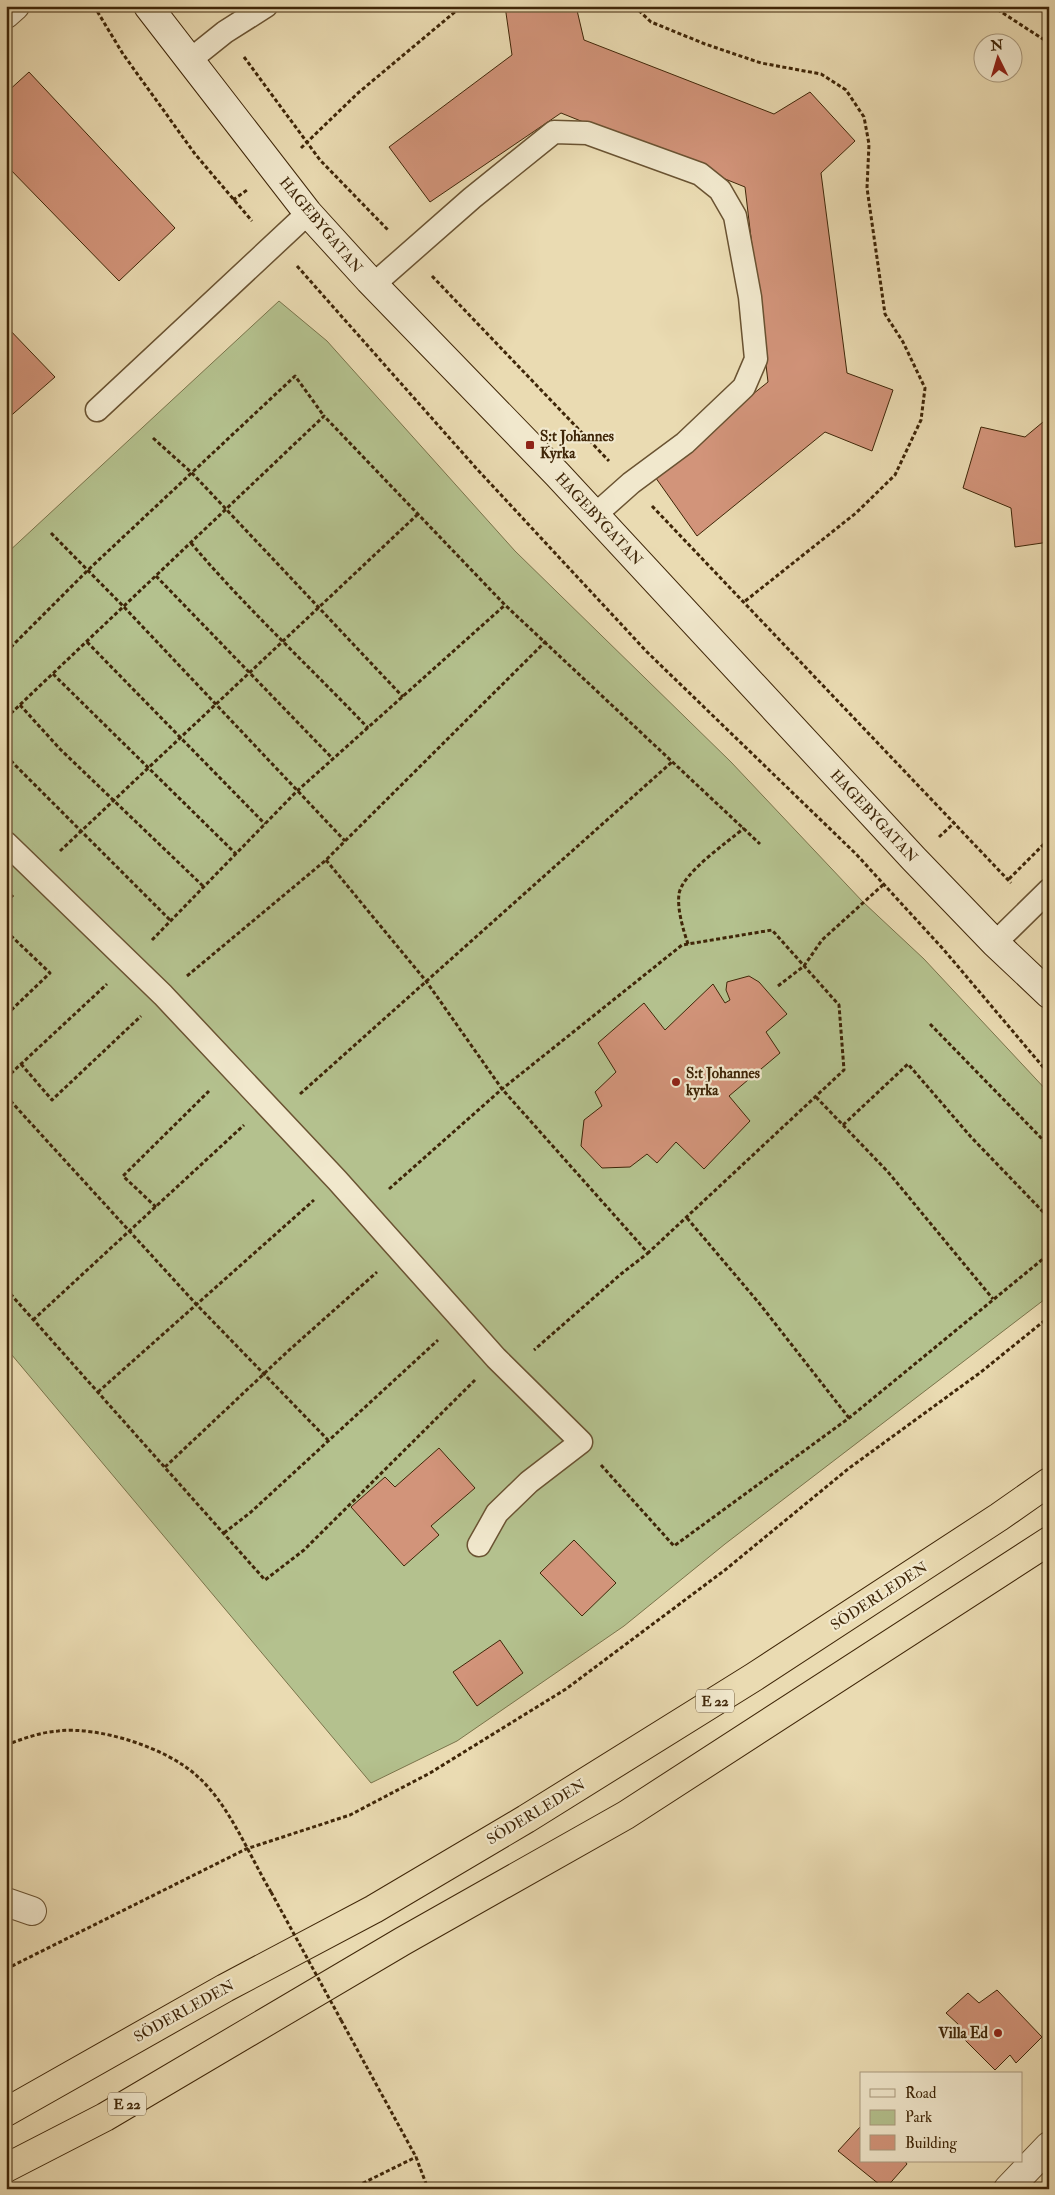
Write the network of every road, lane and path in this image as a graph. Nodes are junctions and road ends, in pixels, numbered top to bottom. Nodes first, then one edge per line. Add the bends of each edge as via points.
1 (15, 6) edge
2 (94, 6) edge
3 (148, 6) edge
4 (266, 6) edge
5 (462, 6) edge
6 (634, 6) edge
7 (992, 6) edge
8 (6, 14) edge
9 (226, 32) junction
10 (1049, 43) edge
11 (190, 60) junction
12 (308, 143) junction
13 (274, 169) junction
14 (233, 200) junction
15 (308, 213) junction
16 (276, 243) junction
17 (409, 252) junction
18 (374, 285) junction
19 (97, 410) dead end
20 (324, 416) junction
21 (153, 438) dead end
22 (192, 473) junction
23 (631, 483) junction
24 (226, 510) junction
25 (418, 514) junction
26 (595, 515) junction
27 (51, 533) dead end
28 (191, 543) junction
29 (88, 570) junction
30 (156, 576) junction
31 (744, 602) junction
32 (506, 605) junction
33 (124, 607) junction
34 (318, 608) junction
35 (284, 640) junction
36 (546, 641) junction
37 (88, 642) junction
38 (6, 652) edge
39 (53, 674) junction
40 (248, 674) junction
41 (403, 697) junction
42 (215, 704) junction
43 (20, 705) junction
44 (6, 718) edge
45 (368, 728) junction
46 (181, 737) junction
47 (6, 756) edge
48 (333, 759) junction
49 (673, 761) junction
50 (149, 767) junction
51 (297, 791) junction
52 (113, 800) junction
53 (265, 824) junction
54 (744, 828) junction
55 (80, 832) junction
56 (1049, 839) edge
57 (345, 841) junction
58 (6, 843) edge
59 (760, 844) dead end
60 (236, 854) junction
61 (326, 860) junction
62 (37, 872) junction
63 (884, 884) junction
64 (204, 887) junction
65 (1049, 890) edge
66 (6, 902) edge
67 (171, 921) junction
68 (6, 931) edge
69 (995, 943) junction
70 (688, 944) junction
71 (130, 963) junction
72 (804, 966) junction
73 (426, 981) junction
74 (778, 986) dead end
75 (1049, 994) edge
76 (163, 995) junction
77 (6, 1015) edge
78 (930, 1024) dead end
79 (21, 1064) junction
80 (233, 1069) junction
81 (1049, 1074) edge
82 (6, 1078) edge
83 (502, 1089) junction
84 (6, 1096) edge
85 (816, 1097) junction
86 (271, 1110) junction
87 (843, 1125) junction
88 (1049, 1146) edge
89 (337, 1180) junction
90 (156, 1207) junction
91 (363, 1210) junction
92 (687, 1218) junction
93 (1049, 1218) edge
94 (130, 1231) junction
95 (400, 1251) junction
96 (648, 1253) junction
97 (1049, 1254) edge
98 (6, 1289) edge
99 (993, 1299) junction
100 (196, 1304) junction
101 (1049, 1317) edge
102 (461, 1319) junction
103 (33, 1320) junction
104 (503, 1365) junction
105 (265, 1373) junction
106 (98, 1393) junction
107 (849, 1418) junction
108 (328, 1440) junction
109 (582, 1442) junction
110 (166, 1467) junction
111 (1049, 1482) edge
112 (224, 1533) junction
113 (1049, 1541) edge
114 (479, 1545) dead end
115 (6, 1745) edge
116 (246, 1849) junction
117 (6, 1902) edge
118 (32, 1911) dead end
119 (6, 1969) edge
120 (6, 2112) edge
121 (1049, 2146) edge
122 (416, 2157) junction
123 (6, 2168) edge
124 (350, 2189) edge
125 (428, 2189) edge
126 (1008, 2189) edge

1 - 8 street
2 - 14 path via 123,54
3 - 11 street, HAGEBYGATAN
4 - 9 lane
5 - 12 path via 358,93
6 - 31 path via 651,22 705,44 761,62 821,74 846,90 864,118 869,144 867,188 885,314 903,342 925,388 921,420 895,475 856,513
7 - 10 path
9 - 11 lane
9 - 12 path
11 - 13 street, HAGEBYGATAN
12 - 13 path
12 - 17 path via 320,160
13 - 14 path
13 - 15 street, HAGEBYGATAN
14 - 16 path
15 - 16 lane
15 - 18 street, HAGEBYGATAN
16 - 19 lane
16 - 63 path via 476,468 647,652
17 - 18 lane
17 - 23 path
17 - 23 lane via 554,132 587,133 700,174 720,190 735,216 750,297 756,359 744,387 685,443
18 - 26 street, HAGEBYGATAN
20 - 22 path via 295,376
20 - 24 path
20 - 25 path
21 - 22 path
22 - 24 path
22 - 29 path
23 - 26 lane
23 - 31 path
24 - 28 path
24 - 34 path
25 - 32 path
25 - 34 path
26 - 69 street, HAGEBYGATAN
27 - 29 path
28 - 30 path
28 - 35 path via 234,593
29 - 33 path
29 - 38 path
30 - 33 path
30 - 40 path
31 - 56 path via 1009,879
32 - 36 path
32 - 41 path
33 - 37 path
33 - 42 path
34 - 35 path
34 - 41 path
35 - 40 path
35 - 45 path
36 - 49 path
36 - 57 path
37 - 39 path
37 - 46 path
39 - 43 path
39 - 50 path
40 - 42 path
40 - 48 path
41 - 45 path
42 - 46 path
42 - 51 path
43 - 44 path
43 - 52 path
45 - 48 path
46 - 50 path
46 - 53 path
47 - 55 path
48 - 51 path
49 - 54 path
49 - 73 path
50 - 52 path
50 - 60 path
51 - 53 path
51 - 57 path
52 - 55 path
52 - 64 path
53 - 60 path
54 - 59 path
54 - 70 path via 688,875 679,893
55 - 62 path
55 - 67 path
57 - 61 path
58 - 62 lane
60 - 64 path
61 - 73 path
61 - 76 path
62 - 66 path
62 - 71 lane
63 - 72 path via 822,940
63 - 81 path
64 - 67 path
65 - 69 lane
67 - 71 path
68 - 77 path via 50,973
69 - 75 street, HAGEBYGATAN
70 - 72 path via 772,930
70 - 83 path via 682,945
71 - 76 lane
71 - 79 path
72 - 74 path
72 - 85 path via 838,1005 839,1014 844,1070
73 - 83 path
73 - 86 path
76 - 79 path via 52,1100
76 - 80 lane
78 - 88 path
79 - 82 path
80 - 86 lane
80 - 90 path via 123,1176
83 - 91 path via 404,1178
83 - 96 path
84 - 94 path
85 - 87 path
85 - 92 path
86 - 89 lane
86 - 90 path
87 - 93 path via 908,1064 971,1137
87 - 99 path via 888,1172
89 - 91 lane
89 - 100 path
90 - 94 path
91 - 95 lane
92 - 96 path
92 - 107 path
94 - 100 path
94 - 103 path
95 - 102 lane
95 - 105 path
96 - 104 path
97 - 99 path
98 - 103 path
99 - 107 path
100 - 105 path
100 - 106 path
101 - 116 path via 848,1469 725,1570 566,1689 430,1773 350,1815
102 - 104 lane
102 - 108 path
103 - 106 path
104 - 109 lane
104 - 112 path via 304,1550 265,1580
105 - 108 path
105 - 110 path
106 - 110 path
107 - 109 path via 674,1546
108 - 112 path
109 - 114 lane via 529,1482 497,1513
110 - 112 path
111 - 120 highway, SÖDERLEDEN / E 22 via 762,1672 526,1820
113 - 123 highway, E 22 via 626,1815 403,1941 105,2117
115 - 116 path via 58,1730 94,1733 164,1753 197,1776 223,1807
116 - 119 path
116 - 122 path, bridge
117 - 118 street
121 - 126 street
122 - 124 path
122 - 125 path

